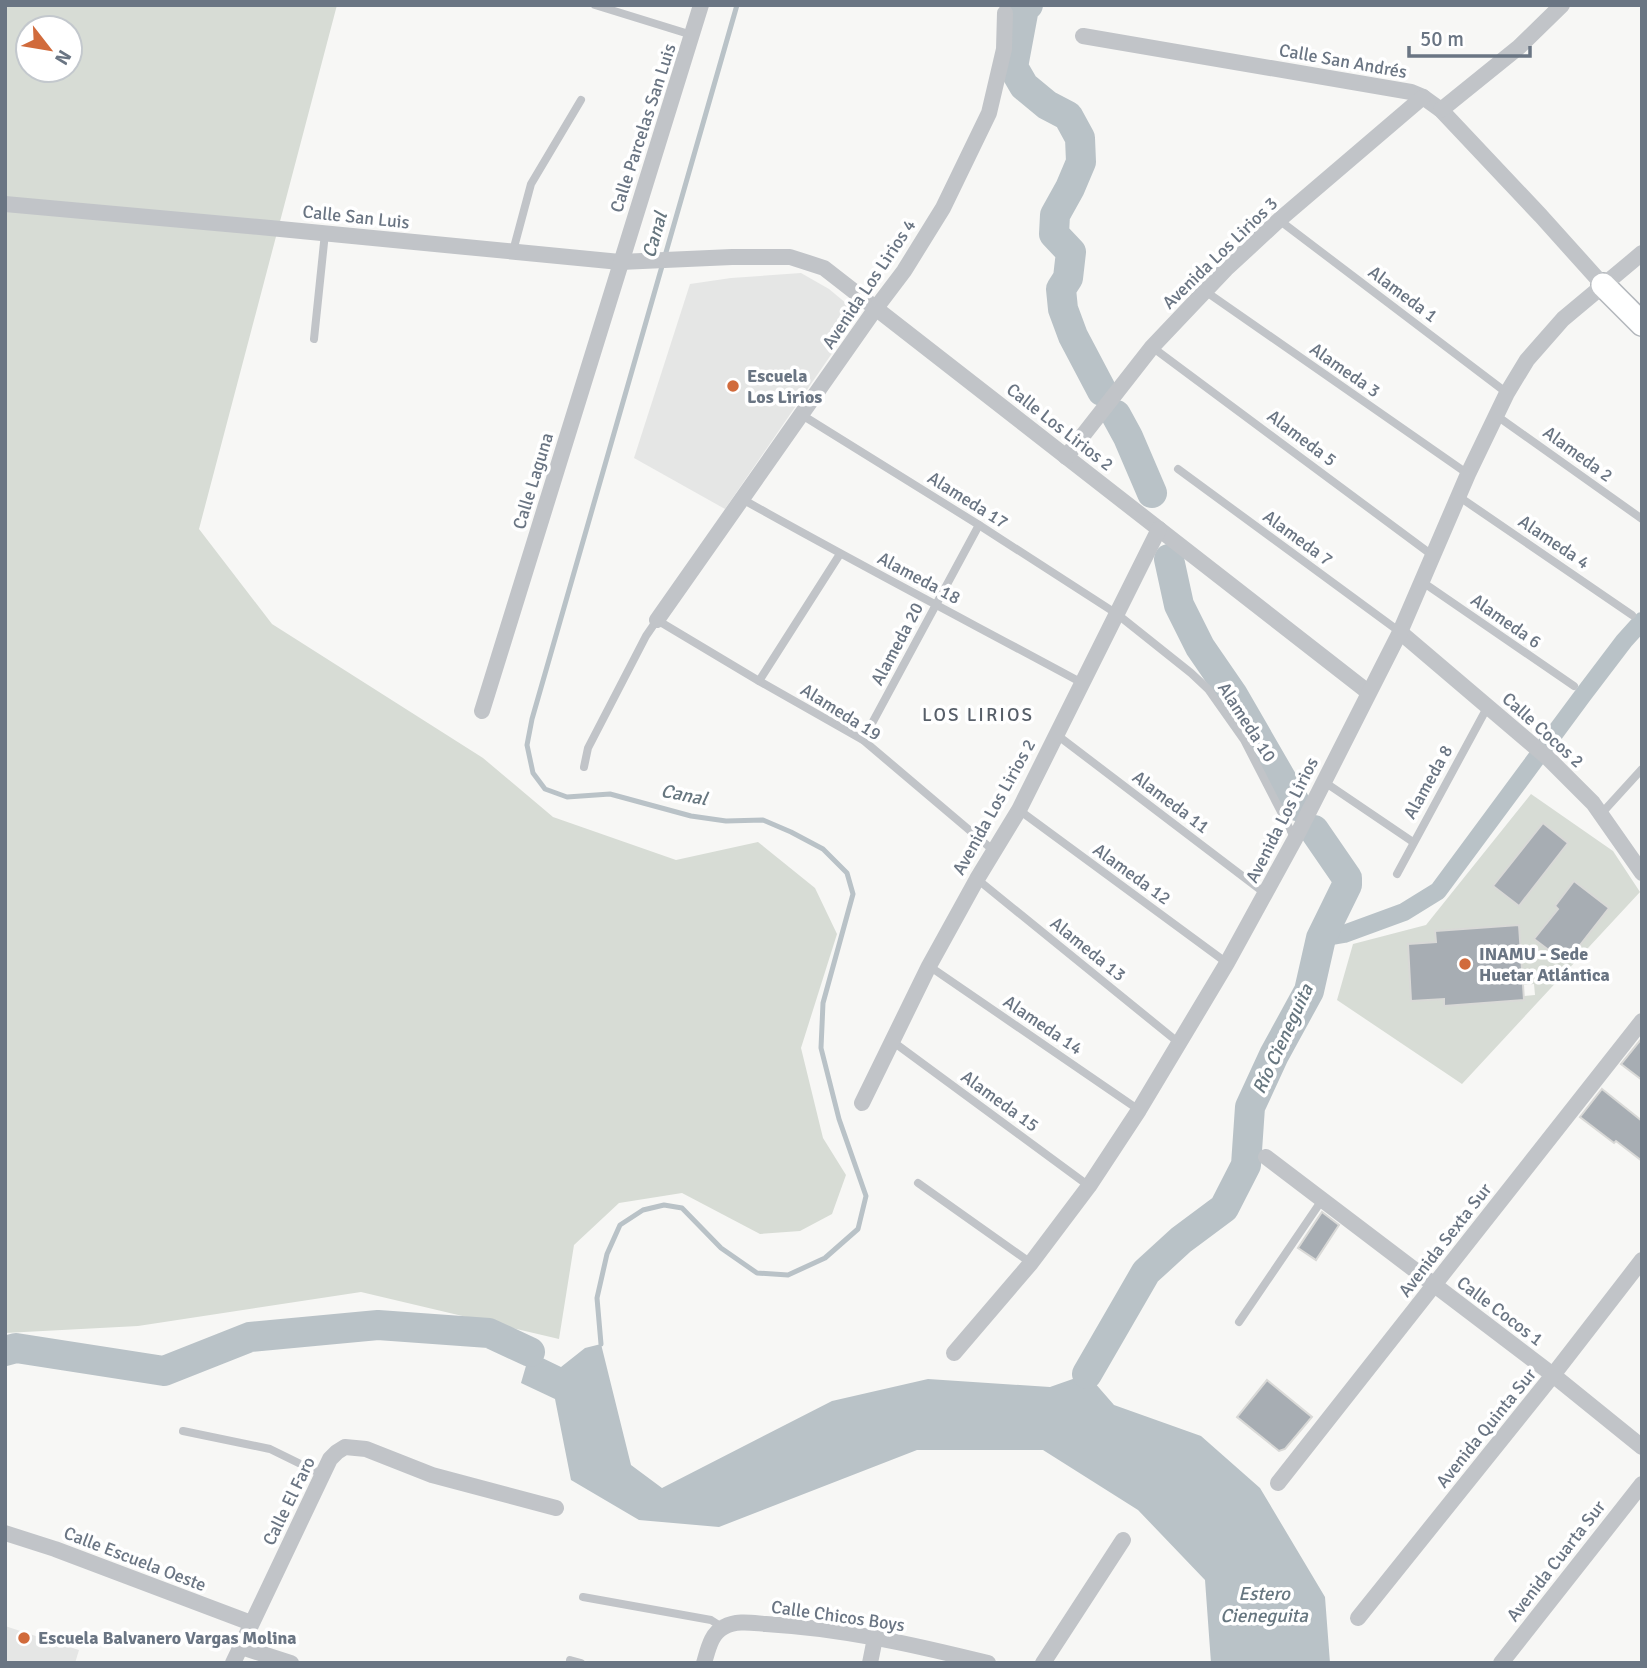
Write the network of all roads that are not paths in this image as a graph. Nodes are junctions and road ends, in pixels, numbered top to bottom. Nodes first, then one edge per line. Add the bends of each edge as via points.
1 (595, 5) edge
2 (701, 5) edge
3 (1562, 5) edge
4 (1005, 13) dead end
5 (692, 35) junction
6 (1083, 36) dead end
7 (1423, 97) junction
8 (581, 100) dead end
9 (1441, 110) junction
10 (5, 204) edge
11 (1279, 220) junction
12 (326, 233) junction
13 (513, 251) junction
14 (1642, 253) edge
15 (703, 258) joint
16 (620, 262) junction
17 (1603, 285) junction
18 (1205, 291) junction
19 (876, 307) junction
20 (1642, 324) edge
21 (314, 339) dead end
22 (1152, 348) junction
23 (1507, 393) junction
24 (802, 415) junction
25 (1497, 416) junction
26 (1066, 457) junction
27 (1178, 470) dead end
28 (1468, 474) junction
29 (1458, 496) junction
30 (742, 499) junction
31 (1642, 519) edge
32 (979, 525) junction
33 (1160, 529) junction
34 (840, 554) junction
35 (1432, 555) junction
36 (1421, 580) junction
37 (937, 604) junction
38 (1117, 614) junction
39 (1632, 615) dead end
40 (657, 620) junction
41 (1400, 632) junction
42 (759, 681) junction
43 (1082, 683) junction
44 (1574, 687) dead end
45 (1368, 692) junction
46 (1488, 706) junction
47 (482, 711) dead end
48 (1056, 735) junction
49 (863, 740) junction
50 (584, 766) dead end
51 (1642, 769) edge
52 (1324, 781) junction
53 (1019, 810) junction
54 (1601, 814) junction
55 (1295, 839) junction
56 (1413, 842) junction
57 (994, 851) junction
58 (1642, 873) edge
59 (1397, 874) dead end
60 (977, 879) junction
61 (1266, 894) junction
62 (1227, 963) junction
63 (929, 966) junction
64 (1642, 1021) edge
65 (892, 1041) junction
66 (1179, 1043) junction
67 (862, 1104) dead end
68 (1139, 1110) junction
69 (1266, 1157) dead end
70 (918, 1183) dead end
71 (1089, 1186) junction
72 (1322, 1200) junction
73 (1642, 1260) edge
74 (1031, 1263) junction
75 (1434, 1285) junction
76 (1239, 1322) dead end
77 (954, 1353) dead end
78 (1553, 1375) junction
79 (183, 1431) dead end
80 (1642, 1447) edge
81 (323, 1475) junction
82 (1278, 1483) dead end
83 (1642, 1484) edge
84 (556, 1507) dead end
85 (5, 1532) edge
86 (1123, 1540) dead end
87 (583, 1597) dead end
88 (1358, 1618) dead end
89 (251, 1623) junction
90 (722, 1627) junction
91 (874, 1638) junction
92 (241, 1647) junction
93 (570, 1660) dead end
94 (233, 1663) edge
95 (292, 1663) edge
96 (581, 1663) edge
97 (704, 1663) edge
98 (870, 1663) edge
99 (988, 1663) edge
100 (1043, 1663) edge
101 (1501, 1663) edge

1 - 5 lane
2 - 5 street, Calle Parcelas San Luis
3 - 9 street via 1519,47
4 - 19 street, Avenida Los Lirios 4 via 1004,49 989,113 943,208 905,271
5 - 16 street, Calle Parcelas San Luis
6 - 7 street, Calle San Andrés
7 - 9 street, Calle San Andrés
7 - 11 street, Avenida Los Lirios 3
8 - 13 lane via 531,184
9 - 17 street, Calle San Andrés
10 - 12 street, Calle San Luis
11 - 18 street, Avenida Los Lirios 3
11 - 23 lane, Alameda 1
12 - 13 street, Calle San Luis
12 - 21 lane
13 - 16 street, Calle San Luis
14 - 17 street, Avenida Los Lirios
15 - 16 street, Calle San Luis
15 - 19 street, Calle Los Lirios 2 via 789,257 824,268
16 - 47 street, Calle Laguna
17 - 20 street
17 - 23 street, Avenida Los Lirios via 1563,319 1527,360
18 - 22 street, Avenida Los Lirios 3
18 - 28 lane, Alameda 3
19 - 24 street, Avenida Los Lirios 4
19 - 26 street, Calle Los Lirios 2
22 - 26 street, Avenida Los Lirios 3
22 - 35 lane, Alameda 5
23 - 25 street, Avenida Los Lirios
24 - 30 street, Avenida Los Lirios 4
24 - 32 lane, Alameda 17
25 - 28 street, Avenida Los Lirios
25 - 31 lane, Alameda 2
26 - 33 street, Calle Los Lirios 2
27 - 41 lane, Alameda 7
28 - 29 street, Avenida Los Lirios
29 - 35 street, Avenida Los Lirios
29 - 39 lane, Alameda 4
30 - 34 lane, Alameda 18
30 - 40 street, Avenida Los Lirios 4
32 - 37 lane, Alameda 20
32 - 38 lane, Alameda 17
33 - 38 street, Avenida Los Lirios 2
33 - 45 street, Calle Los Lirios 2
34 - 37 lane, Alameda 18
34 - 42 lane
35 - 36 street, Avenida Los Lirios
36 - 41 street, Avenida Los Lirios
36 - 44 lane, Alameda 6
37 - 43 lane, Alameda 18
37 - 49 lane, Alameda 20
38 - 43 street, Avenida Los Lirios 2
38 - 55 lane, Alameda 10 via 1208,689 1244,740
40 - 42 lane, Alameda 19
40 - 50 lane via 588,748
41 - 45 street, Avenida Los Lirios
41 - 46 street, Calle Cocos 2
42 - 49 lane, Alameda 19
43 - 48 street, Avenida Los Lirios 2
45 - 52 street, Avenida Los Lirios
46 - 54 street, Calle Cocos 2 via 1548,758
46 - 56 lane, Alameda 8
48 - 53 street, Avenida Los Lirios 2
48 - 61 lane, Alameda 11
49 - 57 lane, Alameda 19
51 - 54 lane
52 - 55 street, Avenida Los Lirios
52 - 56 lane
53 - 57 street, Avenida Los Lirios 2
53 - 62 lane, Alameda 12
54 - 58 street, Calle Cocos 2
55 - 61 street, Avenida Los Lirios
56 - 59 lane, Alameda 8
57 - 60 street, Avenida Los Lirios 2
60 - 63 street, Avenida Los Lirios 2
60 - 66 lane, Alameda 13
61 - 62 street, Avenida Los Lirios
62 - 66 street, Avenida Los Lirios
63 - 65 street, Avenida Los Lirios 2
63 - 68 lane, Alameda 14
64 - 75 street, Avenida Sexta Sur
65 - 67 street, Avenida Los Lirios 2
65 - 71 lane, Alameda 15
66 - 68 street, Avenida Los Lirios
68 - 71 street, Avenida Los Lirios
69 - 72 street, Calle Cocos 1
70 - 74 lane
71 - 74 street, Avenida Los Lirios
72 - 75 street, Calle Cocos 1
72 - 76 lane
73 - 78 street, Avenida Quinta Sur
74 - 77 street, Avenida Los Lirios
75 - 78 street, Calle Cocos 1
75 - 82 street, Avenida Sexta Sur
78 - 80 street, Calle Cocos 1
78 - 88 street, Avenida Quinta Sur
79 - 81 lane via 270,1449
81 - 84 street, Calle El Faro via 337,1451 354,1447 432,1475
81 - 89 street, Calle El Faro
83 - 101 street, Avenida Cuarta Sur
85 - 89 street, Calle Escuela Oeste
86 - 100 street
87 - 90 lane via 711,1620
89 - 92 street, Calle El Faro
90 - 91 street, Calle Chicos Boys via 737,1623 794,1626
90 - 97 street via 713,1636
91 - 98 street
91 - 99 street, Calle Chicos Boys
92 - 94 street, Calle El Faro
92 - 95 street
93 - 96 lane

